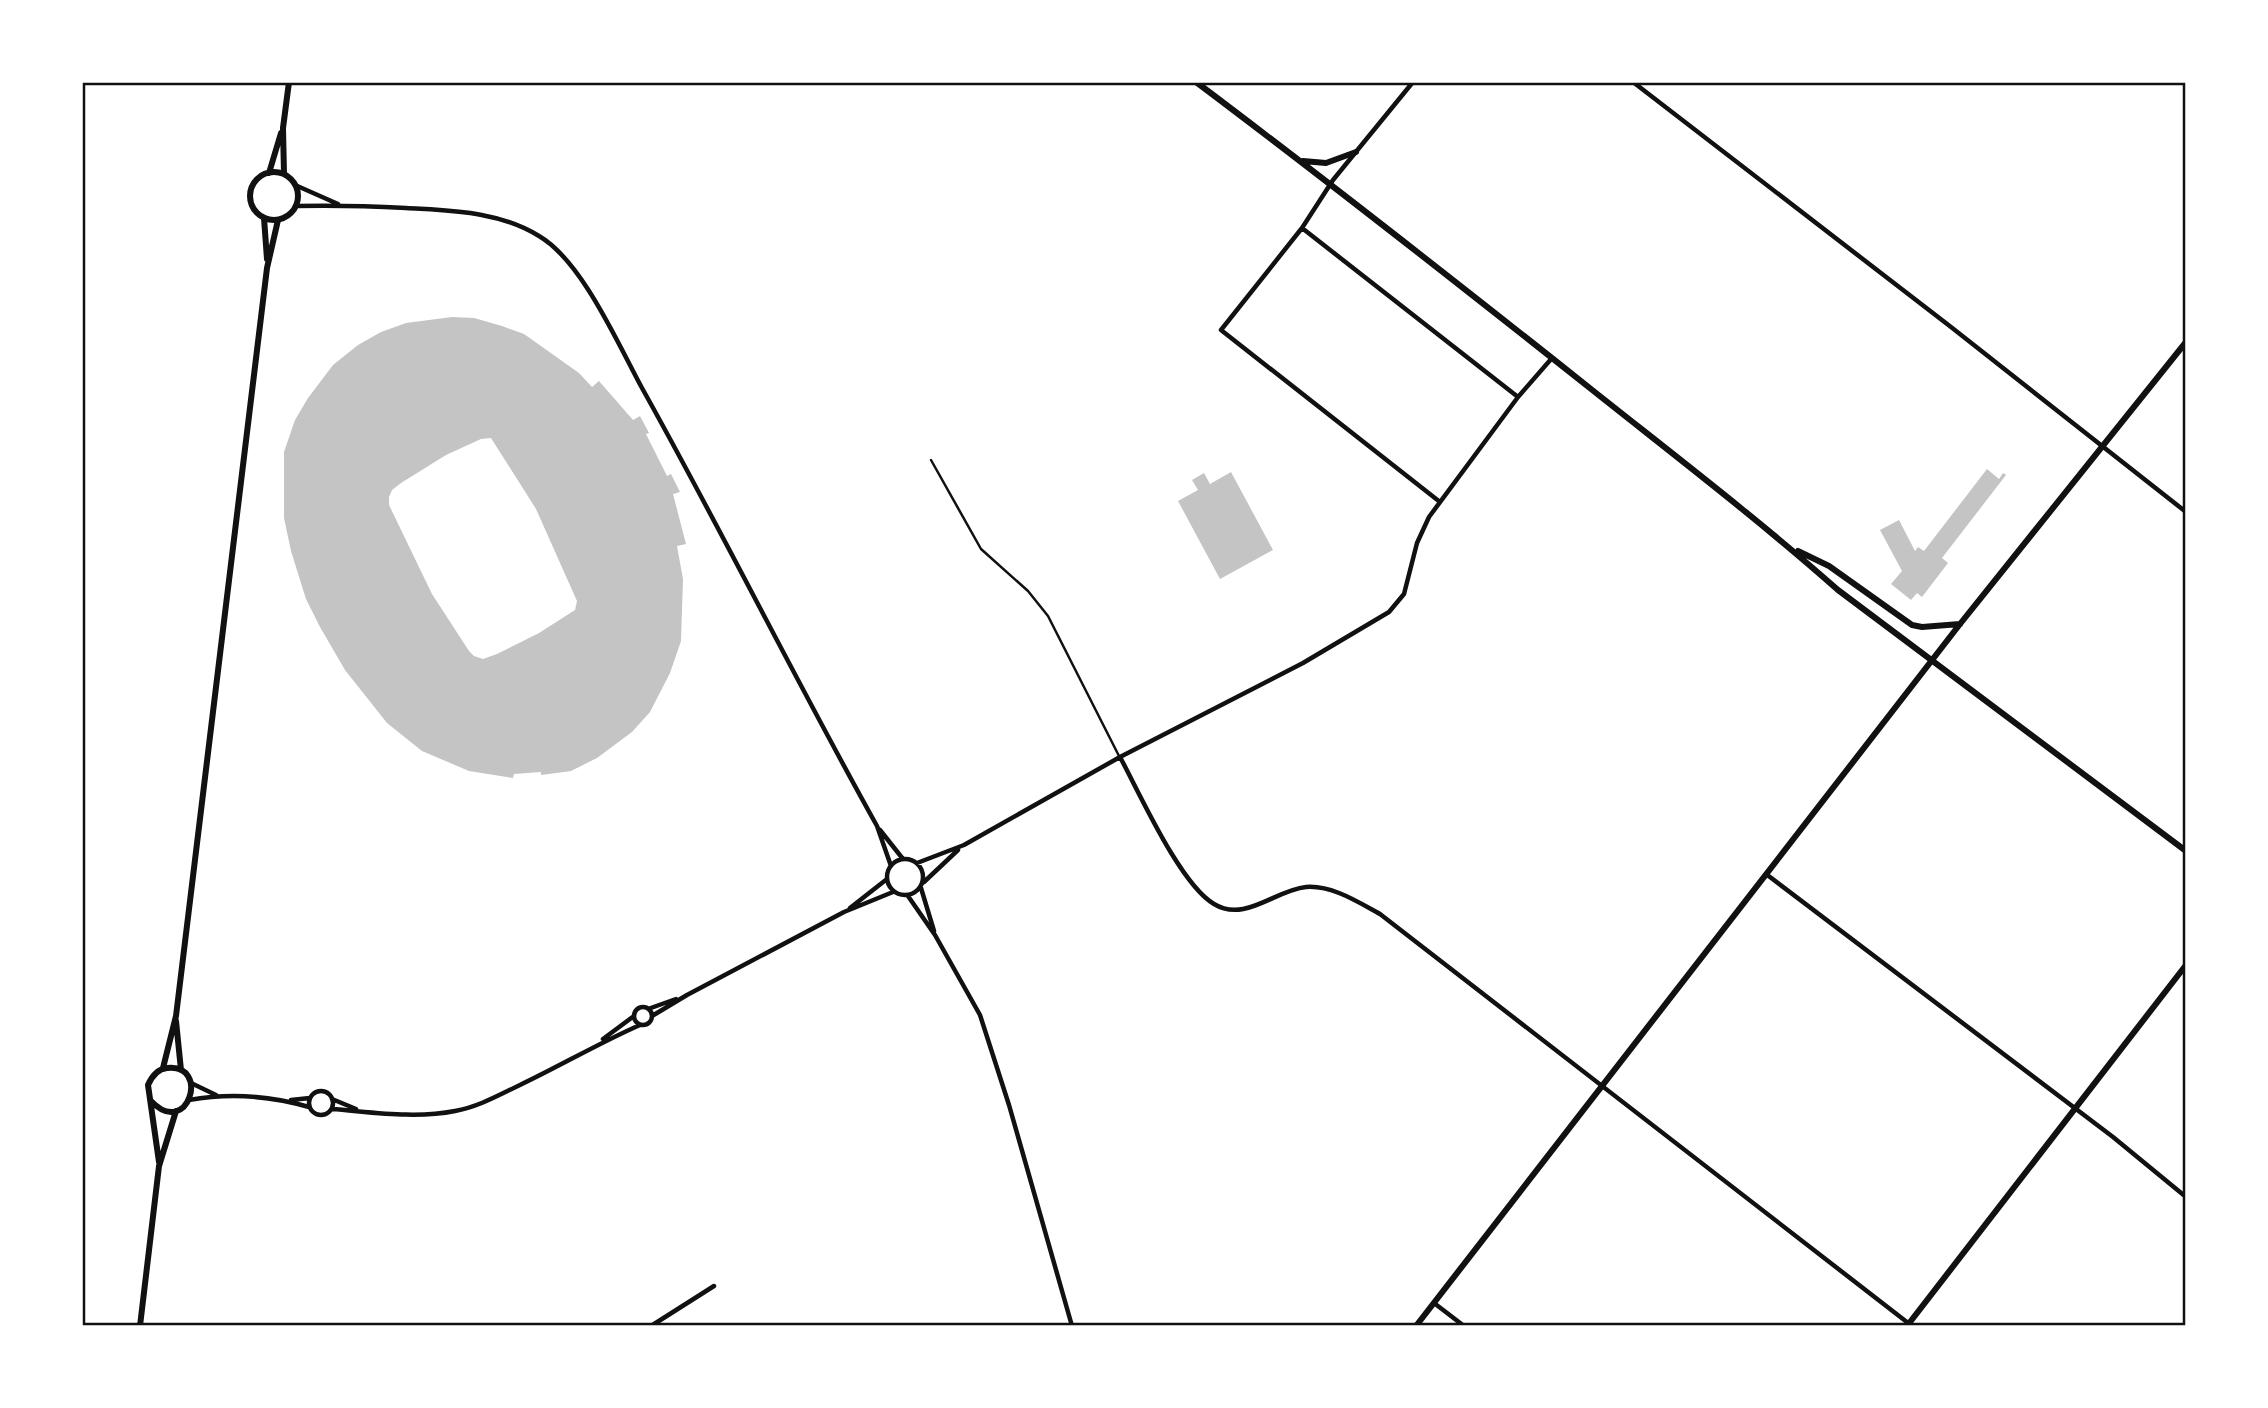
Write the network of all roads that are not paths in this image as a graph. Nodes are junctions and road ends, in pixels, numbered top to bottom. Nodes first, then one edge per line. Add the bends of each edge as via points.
1 (289, 82) edge
2 (1196, 82) edge
3 (1413, 82) edge
4 (1633, 82) edge
5 (283, 128) junction
6 (1356, 152) junction
7 (1301, 160) junction
8 (270, 173) junction
9 (284, 174) junction
10 (295, 185) junction
11 (1330, 185) junction
12 (339, 205) junction
13 (295, 206) junction
14 (264, 218) junction
15 (278, 219) junction
16 (1302, 228) junction
17 (267, 268) junction
18 (2186, 342) edge
19 (1552, 358) junction
20 (1518, 397) junction
21 (2103, 447) junction
22 (931, 460) dead end
23 (1440, 502) junction
24 (2186, 512) edge
25 (1790, 548) junction
26 (1960, 624) junction
27 (1932, 660) junction
28 (1120, 757) junction
29 (877, 827) junction
30 (964, 845) junction
31 (2186, 851) edge
32 (903, 859) junction
33 (917, 863) junction
34 (891, 866) junction
35 (1766, 874) junction
36 (887, 879) junction
37 (923, 882) junction
38 (921, 888) junction
39 (893, 892) junction
40 (908, 896) junction
41 (844, 912) junction
42 (935, 935) junction
43 (2186, 965) edge
44 (687, 995) junction
45 (648, 1009) junction
46 (176, 1016) junction
47 (634, 1016) junction
48 (652, 1016) junction
49 (640, 1025) junction
50 (597, 1044) junction
51 (163, 1068) junction
52 (181, 1070) junction
53 (191, 1083) junction
54 (1602, 1086) junction
55 (217, 1095) junction
56 (310, 1097) junction
57 (189, 1100) junction
58 (332, 1100) junction
59 (151, 1101) junction
60 (286, 1101) junction
61 (309, 1107) junction
62 (332, 1108) junction
63 (2074, 1108) junction
64 (176, 1111) junction
65 (364, 1112) junction
66 (159, 1166) junction
67 (2186, 1197) edge
68 (714, 1286) dead end
69 (1434, 1303) junction
70 (1909, 1325) edge
71 (140, 1326) edge
72 (651, 1326) edge
73 (1072, 1326) edge
74 (1416, 1326) edge
75 (1464, 1326) edge

1 - 5 street
2 - 7 street
3 - 6 street
4 - 21 street
5 - 8 street
5 - 9 street
6 - 7 street via 1326,163
6 - 11 street
7 - 11 street
8 - 9 street
8 - 14 street via 257,180 250,193 253,208
9 - 10 street
10 - 12 street
10 - 13 street
11 - 16 street
11 - 19 street
12 - 13 street
12 - 29 street via 484,214 541,236 568,262 705,501
13 - 15 street
14 - 15 street
14 - 17 street
15 - 17 street
16 - 20 street
16 - 23 street via 1221,330
17 - 46 street
18 - 21 street
19 - 20 street
19 - 25 street
20 - 23 street
21 - 24 street
21 - 26 street
22 - 28 lane via 982,549 1048,616
23 - 28 street via 1422,528 1404,594 1389,612 1303,663
25 - 26 street via 1829,566 1912,625
25 - 27 street
26 - 27 street
27 - 31 street
27 - 35 street
28 - 30 street
28 - 54 street via 1183,872 1217,906 1246,909 1303,887 1323,888 1359,902
29 - 32 street
29 - 34 street
30 - 33 street
30 - 37 street
32 - 33 street
32 - 34 street
33 - 37 street
34 - 36 street
35 - 54 street
35 - 63 street
36 - 39 street
36 - 41 street
37 - 38 street
38 - 40 street
38 - 42 street
39 - 40 street
39 - 41 street
40 - 42 street
41 - 44 street
42 - 73 street via 991,1044
43 - 63 street
44 - 45 street
44 - 48 street
45 - 47 street via 639,1009
45 - 48 street
46 - 51 street
46 - 52 street
47 - 49 street
47 - 50 street
48 - 49 street via 650,1022
49 - 50 street
50 - 65 street via 472,1106 412,1115
51 - 52 street
51 - 59 street via 148,1085
52 - 53 street
53 - 55 street
53 - 57 street
54 - 69 street
54 - 70 street
55 - 57 street
55 - 60 street
56 - 58 street via 322,1091
56 - 60 street
56 - 61 street
57 - 64 street
58 - 62 street
58 - 65 street
59 - 64 street via 157,1108
59 - 66 street
60 - 61 street
61 - 62 street via 320,1115
62 - 65 street
63 - 67 street
63 - 70 street
64 - 66 street
66 - 71 street
68 - 72 street
69 - 74 street
69 - 75 street

